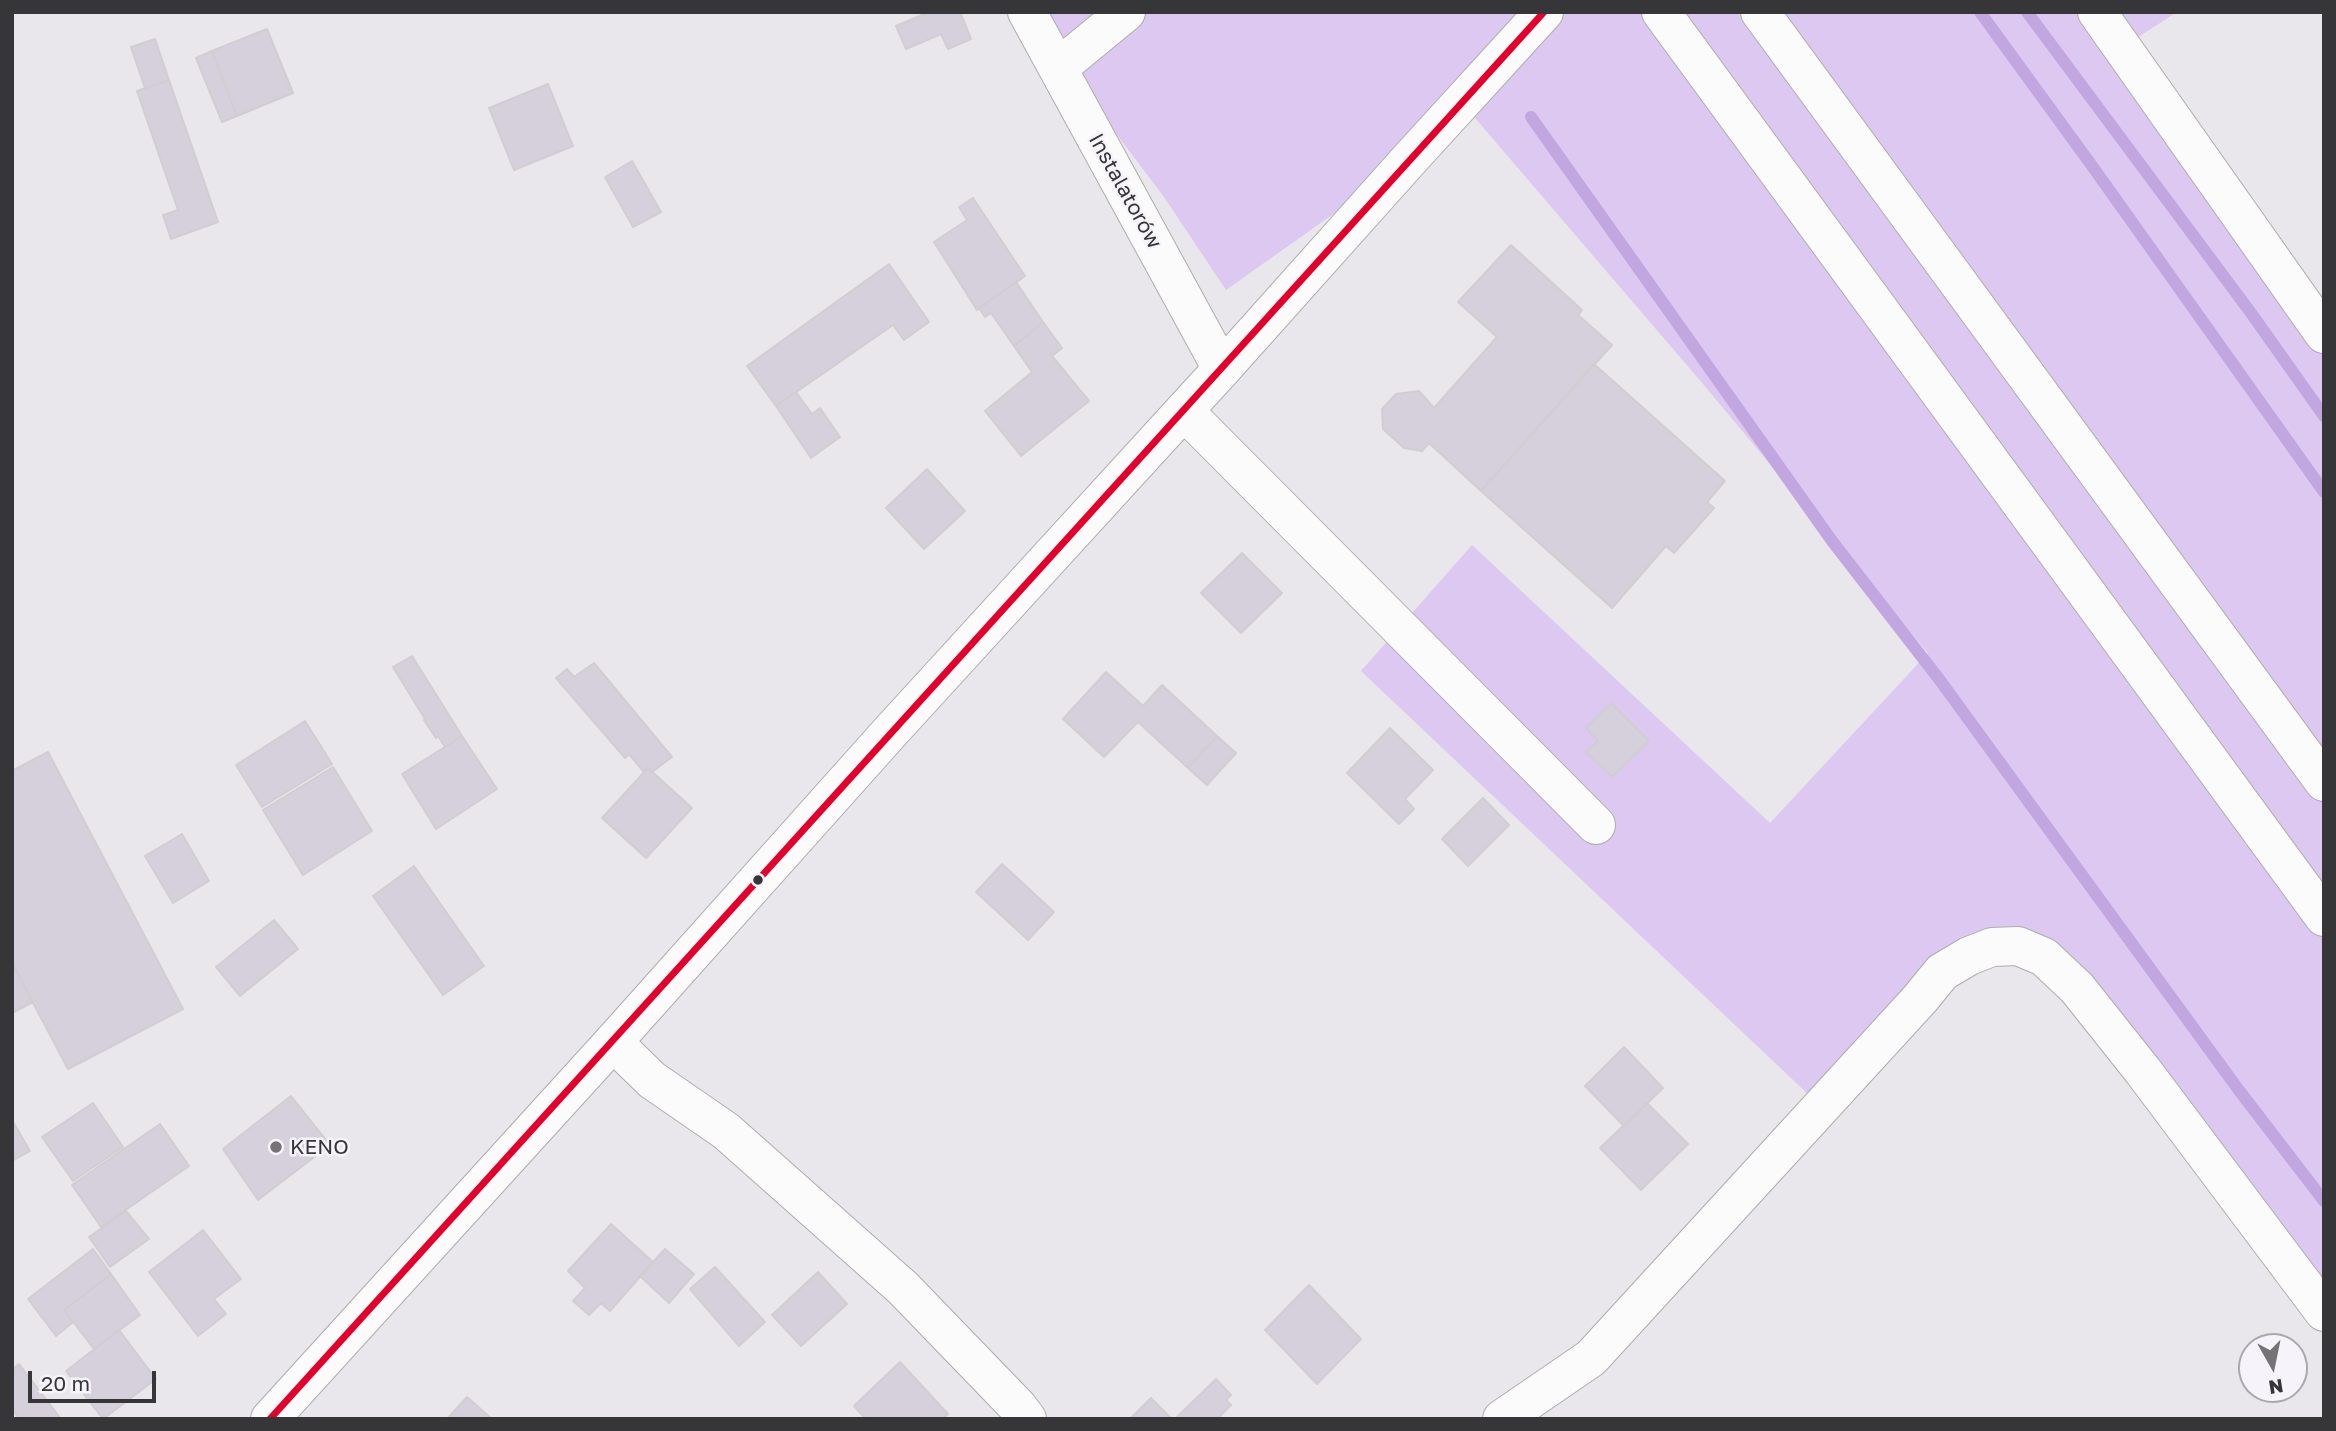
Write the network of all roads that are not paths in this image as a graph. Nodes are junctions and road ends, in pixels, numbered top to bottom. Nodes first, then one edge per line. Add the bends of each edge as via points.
1 (1027, 12) edge
2 (1126, 12) edge
3 (1544, 12) edge
4 (1661, 12) edge
5 (1760, 12) edge
6 (2097, 12) edge
7 (1058, 68) junction
8 (2324, 334) edge
9 (1223, 369) junction
10 (1184, 411) junction
11 (2324, 782) edge
12 (1596, 825) dead end
13 (2324, 917) edge
14 (613, 1042) junction
15 (2324, 1312) edge
16 (270, 1419) edge
17 (1027, 1419) edge
18 (1502, 1419) edge

1 - 7 main road, Instalatorów
2 - 7 main road
3 - 9 main road
4 - 13 main road
5 - 11 main road
6 - 8 main road
7 - 9 main road, Instalatorów
9 - 10 main road
10 - 12 main road
10 - 14 main road
14 - 16 main road
14 - 17 main road via 652,1080 726,1131 903,1288
15 - 18 main road via 2077,988 2044,957 2018,946 1992,947 1942,972 1591,1358

